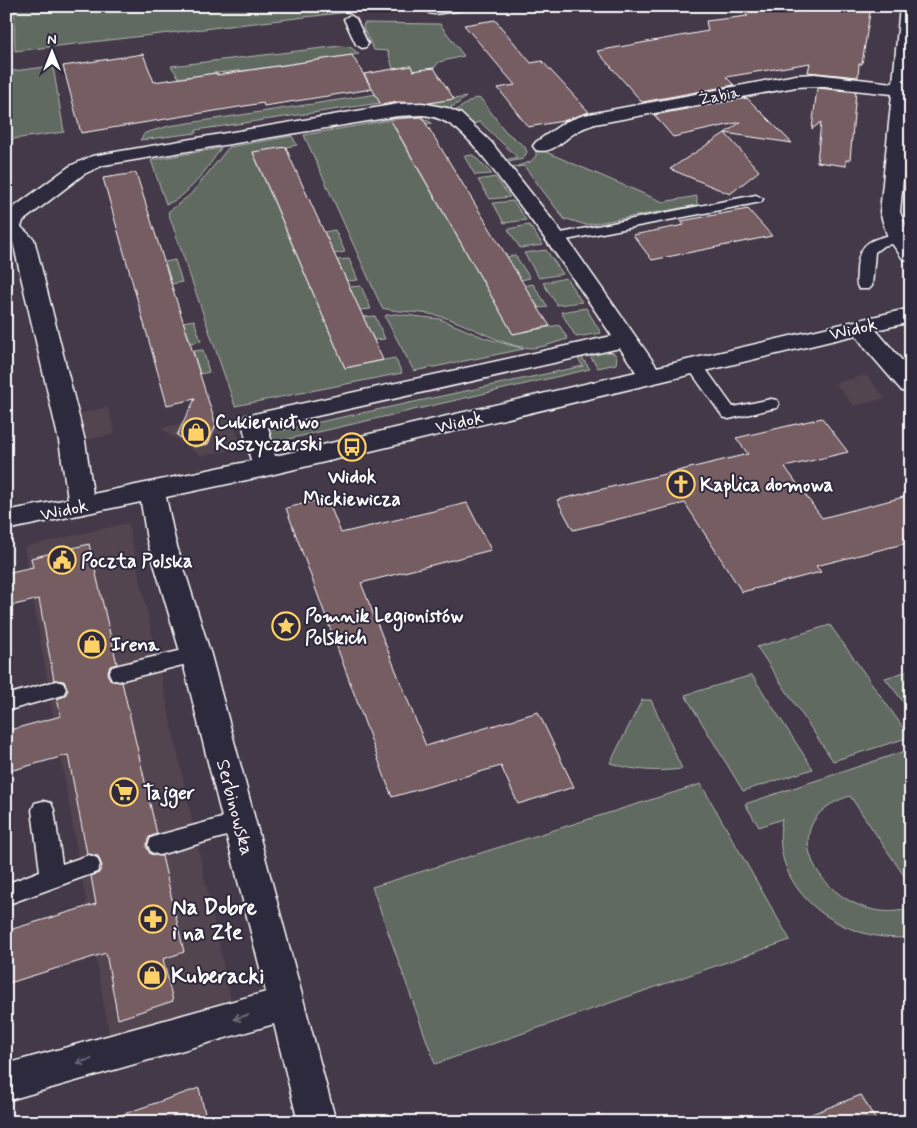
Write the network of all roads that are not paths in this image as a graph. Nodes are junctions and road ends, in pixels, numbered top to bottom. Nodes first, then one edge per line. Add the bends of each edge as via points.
1 (457, 6) edge
2 (908, 6) edge
3 (435, 9) dead end
4 (350, 19) dead end
5 (362, 44) dead end
6 (906, 89) edge
7 (543, 146) dead end
8 (756, 199) dead end
9 (8, 229) edge
10 (556, 238) junction
11 (898, 238) junction
12 (911, 254) edge
13 (864, 286) dead end
14 (911, 315) edge
15 (862, 326) junction
16 (626, 340) junction
17 (694, 365) junction
18 (650, 375) junction
19 (911, 386) edge
20 (771, 404) dead end
21 (266, 467) junction
22 (152, 492) junction
23 (82, 505) junction
24 (6, 522) edge
25 (196, 654) junction
26 (119, 673) dead end
27 (56, 689) dead end
28 (6, 703) edge
29 (43, 810) dead end
30 (240, 823) junction
31 (159, 845) dead end
32 (89, 865) dead end
33 (52, 877) junction
34 (6, 895) edge
35 (288, 1003) junction
36 (6, 1082) edge
37 (317, 1122) edge

1 - 3 street
2 - 6 street
4 - 5 lane
6 - 7 street, Żabia via 796,81 591,119 572,126
6 - 11 street via 890,212
8 - 10 lane
9 - 10 street via 13,218 77,170 99,160 417,108 447,114 465,127 520,189
9 - 23 street via 23,239 72,441
10 - 16 street
11 - 12 street
11 - 13 lane via 884,240 866,252
14 - 15 street, Widok
15 - 17 street, Widok
15 - 19 street
16 - 18 street
16 - 21 street via 254,422
17 - 18 street, Widok
17 - 20 lane via 729,413
18 - 21 street, Widok
21 - 22 street, Widok
22 - 23 street, Widok
22 - 25 street, Serbinowska via 161,540
23 - 24 street, Widok
25 - 26 lane
25 - 30 street, Serbinowska
27 - 28 lane
29 - 33 lane
30 - 31 lane
30 - 35 street, Serbinowska
32 - 33 lane
33 - 34 lane
35 -> 36 street
35 - 37 street, Serbinowska

